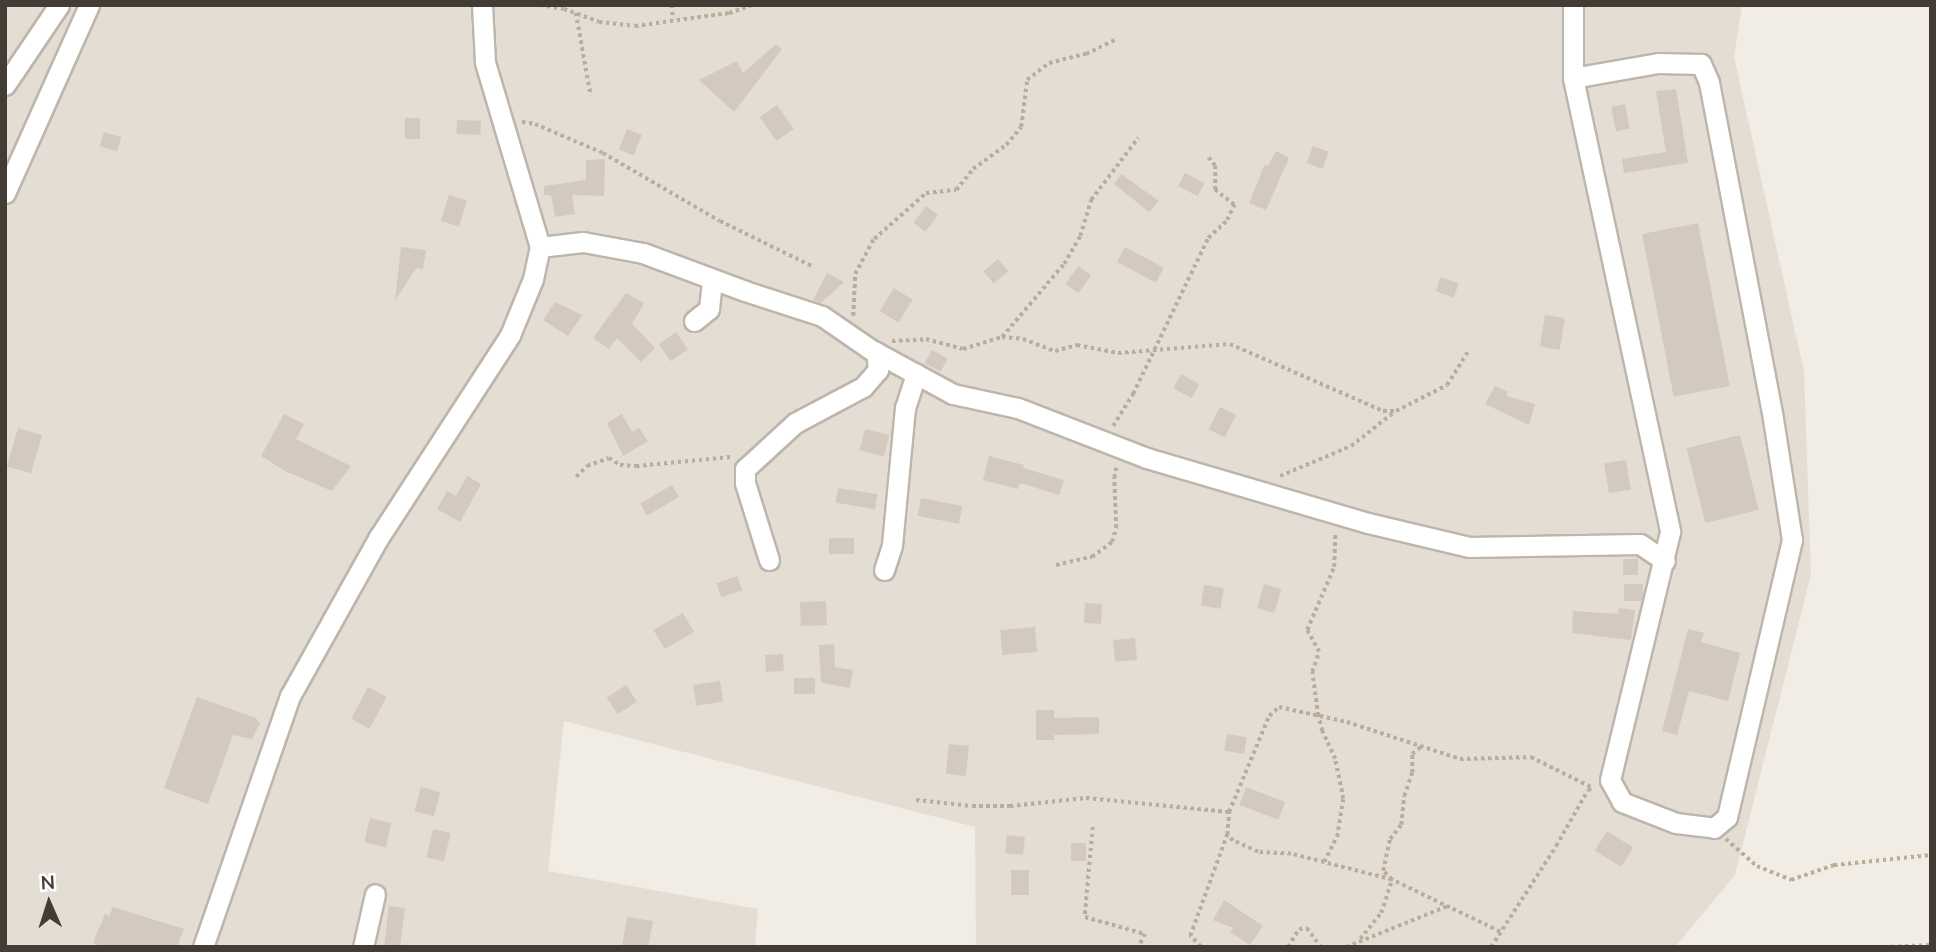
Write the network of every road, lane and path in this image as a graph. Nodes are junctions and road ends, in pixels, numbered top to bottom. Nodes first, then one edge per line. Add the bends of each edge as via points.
1 (59, 5) edge
2 (89, 5) edge
3 (482, 5) edge
4 (540, 5) edge
5 (672, 5) edge
6 (752, 5) edge
7 (1573, 5) edge
8 (576, 13) junction
9 (673, 20) junction
10 (1117, 39) dead end
11 (1573, 78) junction
12 (5, 85) edge
13 (591, 96) dead end
14 (503, 119) junction
15 (1138, 138) dead end
16 (1207, 156) dead end
17 (5, 192) edge
18 (540, 247) junction
19 (814, 267) dead end
20 (712, 279) junction
21 (695, 321) dead end
22 (1002, 337) junction
23 (865, 345) junction
24 (1151, 351) junction
25 (1468, 352) dead end
26 (916, 374) junction
27 (1396, 411) junction
28 (1120, 447) junction
29 (754, 459) junction
30 (576, 477) dead end
31 (1254, 489) junction
32 (1329, 512) junction
33 (769, 560) dead end
34 (1665, 561) junction
35 (1056, 565) dead end
36 (884, 570) dead end
37 (1318, 716) junction
38 (1422, 746) junction
39 (1601, 784) junction
40 (916, 800) dead end
41 (1229, 812) junction
42 (1093, 827) dead end
43 (1714, 828) junction
44 (1227, 835) junction
45 (1931, 855) edge
46 (1324, 862) junction
47 (1392, 880) junction
48 (375, 894) dead end
49 (1448, 906) junction
50 (1500, 932) junction
51 (1360, 939) junction
52 (1931, 945) edge
53 (203, 947) edge
54 (363, 947) edge
55 (1139, 947) edge
56 (1201, 947) edge
57 (1287, 947) edge
58 (1321, 947) edge
59 (1346, 947) edge
60 (1491, 947) edge
61 (1884, 947) edge

1 - 12 street
2 - 17 street
3 - 14 street via 485,62
4 - 8 path
5 - 9 path
6 - 9 path via 729,13
7 - 11 street
8 - 9 path via 600,22 635,26
8 - 13 path
10 - 23 path via 1086,54 1049,63 1027,80 1021,127 1006,145 973,169 956,191 926,193 874,239 856,274
11 - 34 street via 1670,532
11 - 43 street via 1658,63 1701,64 1709,82 1773,418 1792,540 1727,817
14 - 18 street
14 - 19 path via 535,124 603,153
15 - 22 path via 1091,200 1080,236 1064,264
16 - 24 path via 1215,166 1215,190 1234,205 1227,220 1208,238
18 - 20 street via 583,242 643,253
18 - 53 street via 533,279 510,335 379,537 290,696
20 - 21 street via 709,309
20 - 23 street via 822,316
22 - 23 path via 962,349 926,339
22 - 24 path via 1055,351 1077,345 1118,353
23 - 26 street
23 - 29 street via 878,370 863,387 794,424
24 - 27 path via 1230,344 1384,411
24 - 28 path via 1133,394 1112,425
25 - 27 path via 1447,385
26 - 28 street via 953,394 1018,408
26 - 36 street via 905,408 892,545
27 - 31 path via 1351,446
28 - 31 street
28 - 35 path via 1112,542 1092,557
29 - 30 path via 636,466 620,465 609,458 587,466
29 - 33 street via 745,469 745,483
31 - 32 street
32 - 34 street via 1469,547 1640,544
32 - 37 path via 1335,535 1334,567 1307,630 1319,652 1312,672
34 - 39 street
37 - 38 path
37 - 41 path via 1279,707 1269,716
37 - 46 path via 1335,759 1343,799 1337,837
38 - 39 path via 1461,759 1531,757
38 - 47 path via 1412,754 1401,825 1390,839 1383,871
39 - 43 street via 1622,802 1676,823
39 - 50 path via 1588,790
40 - 41 path via 972,807 1086,798
41 - 44 path
42 - 55 path via 1086,917 1144,934
43 - 45 path via 1757,866 1791,880 1834,865
44 - 46 path via 1258,852
44 - 56 path via 1190,936
46 - 47 path
47 - 49 path
47 - 51 path via 1381,913
48 - 54 street
49 - 50 path
49 - 51 path
50 - 60 path
51 - 59 path
52 - 61 path
57 - 58 path via 1299,929 1307,928

